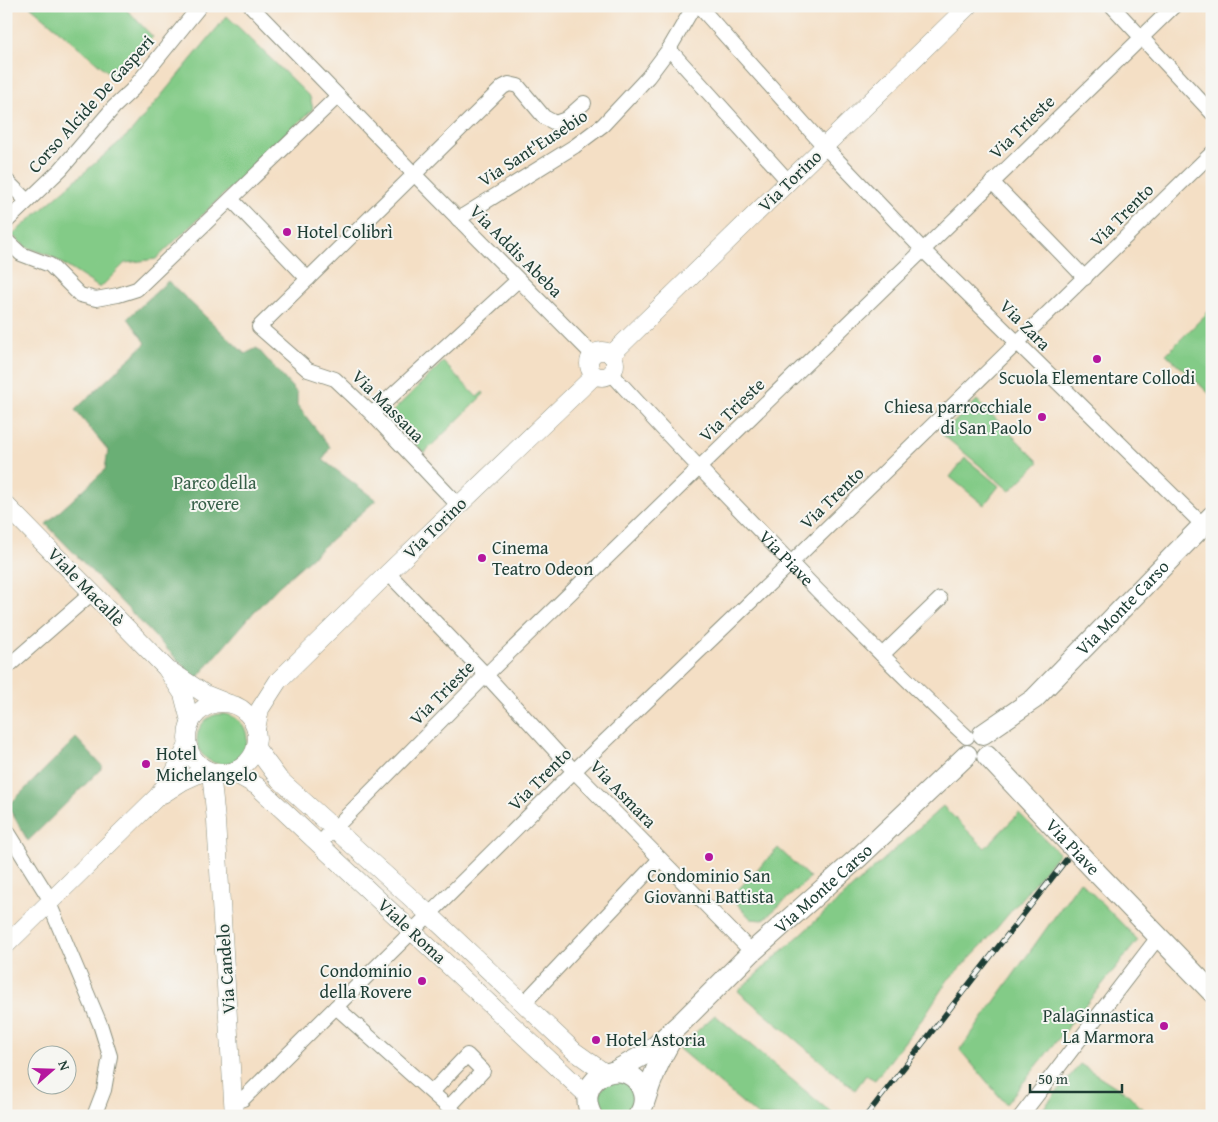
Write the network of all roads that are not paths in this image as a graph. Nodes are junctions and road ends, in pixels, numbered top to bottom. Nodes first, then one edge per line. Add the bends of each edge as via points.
1 (200, 6) edge
2 (252, 6) edge
3 (694, 6) edge
4 (699, 6) edge
5 (968, 6) edge
6 (1112, 6) edge
7 (1174, 6) edge
8 (1141, 38) junction
9 (669, 49) junction
10 (338, 96) junction
11 (584, 103) dead end
12 (1212, 113) edge
13 (824, 146) junction
14 (1212, 153) edge
15 (414, 174) junction
16 (6, 180) edge
17 (789, 182) junction
18 (992, 182) junction
19 (231, 199) junction
20 (27, 202) junction
21 (458, 219) junction
22 (6, 222) edge
23 (6, 240) edge
24 (923, 250) junction
25 (1084, 278) junction
26 (308, 279) junction
27 (518, 280) junction
28 (1017, 344) junction
29 (593, 355) junction
30 (611, 355) junction
31 (611, 373) junction
32 (594, 376) junction
33 (372, 414) junction
34 (699, 469) junction
35 (6, 505) edge
36 (459, 506) junction
37 (1208, 521) edge
38 (791, 563) junction
39 (388, 573) junction
40 (92, 593) junction
41 (940, 599) dead end
42 (882, 655) junction
43 (6, 668) edge
44 (166, 668) junction
45 (486, 675) junction
46 (278, 682) junction
47 (230, 704) junction
48 (190, 721) junction
49 (256, 729) junction
50 (979, 746) junction
51 (187, 747) junction
52 (256, 748) junction
53 (574, 771) junction
54 (219, 772) junction
55 (158, 796) junction
56 (333, 828) junction
57 (6, 829) edge
58 (319, 844) junction
59 (660, 859) junction
60 (50, 902) junction
61 (430, 915) junction
62 (412, 931) junction
63 (1159, 936) junction
64 (6, 945) edge
65 (752, 952) junction
66 (1212, 992) edge
67 (524, 1003) junction
68 (336, 1007) junction
69 (681, 1023) junction
70 (610, 1072) junction
71 (432, 1092) junction
72 (587, 1107) edge
73 (234, 1109) edge
74 (641, 1111) edge
75 (454, 1112) edge
76 (94, 1116) edge
77 (1021, 1116) edge

1 - 20 street, Corso Alcide De Gasperi via 132,90
2 - 10 street, Via Addis Abeba
3 - 9 street, Via Sant'Eusebio
4 - 13 street, Via Zara
5 - 13 street, Via Torino
6 - 8 street
7 - 8 street, Via Trieste
8 - 12 street
8 - 18 street, Via Trieste
9 - 17 street
9 - 21 street, Via Sant'Eusebio via 648,77 603,125
10 - 15 street, Via Addis Abeba
10 - 19 street
11 - 15 street via 566,119 555,123 544,117 518,86 509,84 502,87
13 - 17 street, Via Torino
13 - 24 street, Via Zara
14 - 25 street, Via Trento
15 - 21 street, Via Addis Abeba
15 - 26 street
16 - 20 street
17 - 30 street, Via Torino
18 - 24 street, Via Trieste
18 - 25 street
19 - 23 street via 137,289 118,295 96,299 80,294 50,265 21,254
19 - 26 street
20 - 22 street, Corso Alcide De Gasperi
21 - 27 street, Via Addis Abeba
24 - 28 street, Via Zara
24 - 34 street, Via Trieste
25 - 28 street, Via Trento
26 - 33 street, Via Massaua via 259,327 308,370 335,379
27 - 29 street, Via Addis Abeba
27 - 33 street
28 - 37 street, Via Zara
28 - 38 street, Via Trento
29 - 30 street via 600,352
29 - 32 street via 589,366
30 - 31 street via 614,364
31 - 32 street via 604,377
31 - 34 street, Via Piave
32 - 36 street, Via Torino
33 - 36 street, Via Massaua
34 - 38 street, Via Piave
34 - 45 street, Via Trieste
35 - 40 street, Viale Macallè
36 - 39 street, Via Torino
37 - 50 main road, Via Monte Carso via 1034,699
38 - 42 street, Via Piave
38 - 53 street, Via Trento
39 - 45 street, Via Asmara
39 - 46 street, Via Torino
40 - 43 street
40 - 44 street, Viale Macallè
41 - 42 street
42 - 50 street, Via Piave
44 - 47 street, Viale Macallè via 205,694
44 - 48 street, Viale Macallè via 183,694
45 - 53 street, Via Asmara
45 - 56 street, Via Trieste
46 - 47 street, Via Torino via 250,699
46 - 49 street, Via Torino via 260,708
47 - 48 street via 205,706
47 - 49 street via 244,710
48 - 51 street
49 - 52 street
50 - 63 main road, Via Piave
50 - 65 main road, Via Monte Carso
51 - 54 street via 198,764
51 - 55 street
52 - 54 street via 242,767
52 - 56 street, Viale Roma via 279,779
53 - 59 street, Via Asmara
53 - 61 street, Via Trento
54 - 55 street via 183,781
54 - 58 street, Viale Roma via 257,786
54 - 73 street, Via Candelo via 216,821
55 - 60 street
56 - 58 street, Via Trieste
56 - 61 street, Viale Roma
57 - 60 street
58 - 62 street, Viale Roma
59 - 65 street, Via Asmara
59 - 67 street
60 - 64 street
60 - 76 street via 110,1056 104,1090
61 - 62 street, Via Trento
61 - 67 street, Viale Roma
62 - 68 street, Via Trento
62 - 72 street, Viale Roma
63 - 66 main road, Via Piave
63 - 77 street
65 - 69 main road, Via Monte Carso
67 - 70 street, Viale Roma via 574,1051
68 - 71 street
68 - 73 street, Via Trento
69 - 70 main road, Via Monte Carso via 649,1052
69 - 74 main road, Via Monte Carso via 660,1058
70 - 72 main road, Via Monte Carso via 593,1082
70 - 74 main road via 631,1076 637,1082 644,1097
71 - 75 street
71 - 75 street via 467,1055 483,1070

